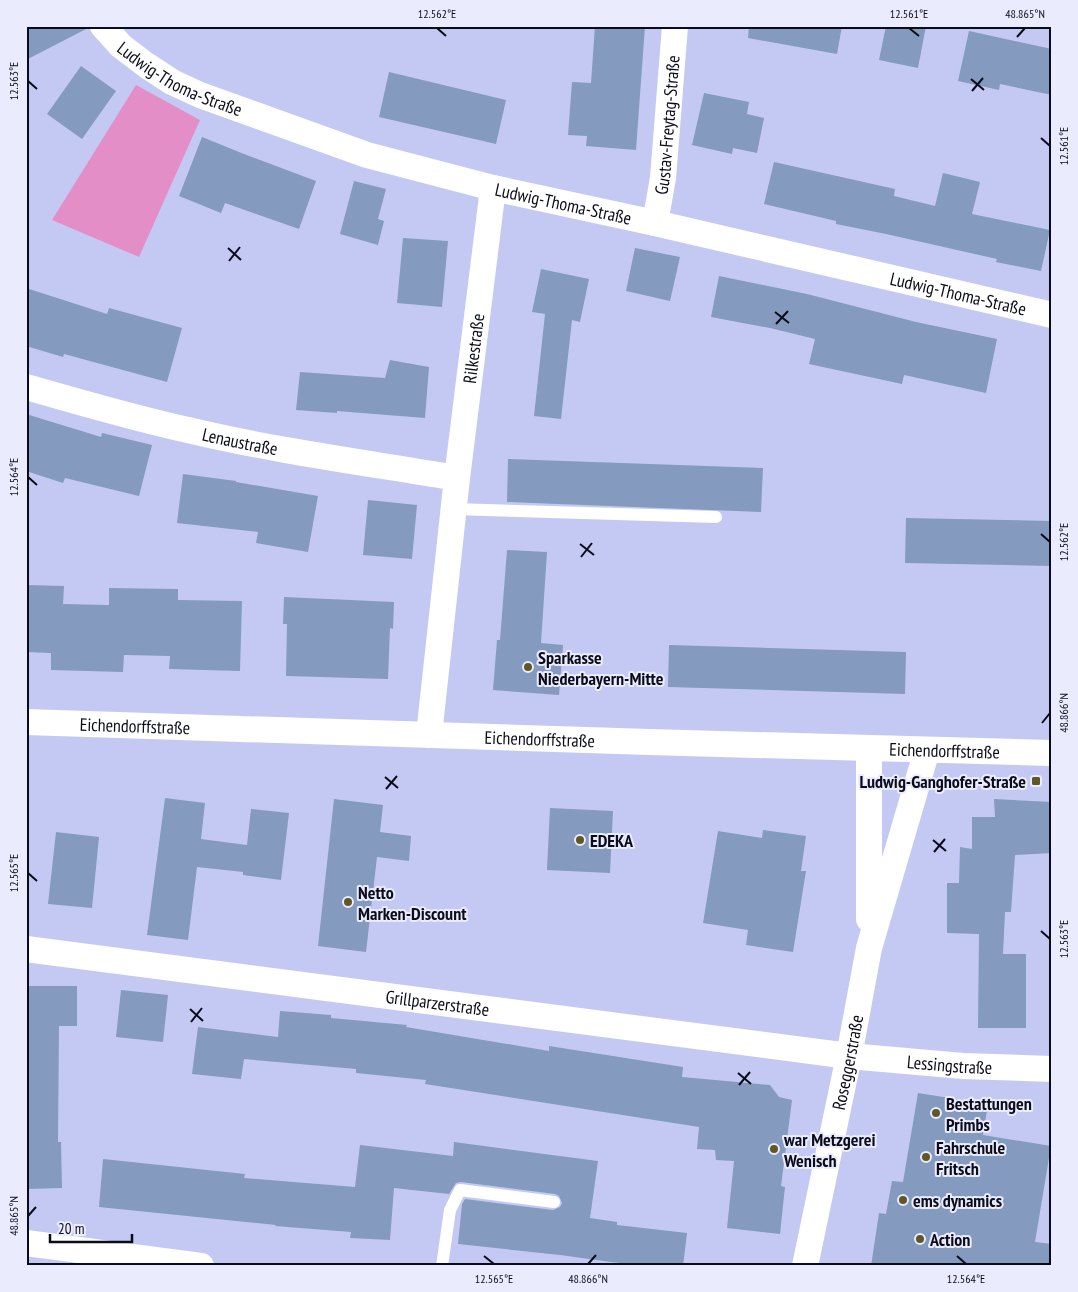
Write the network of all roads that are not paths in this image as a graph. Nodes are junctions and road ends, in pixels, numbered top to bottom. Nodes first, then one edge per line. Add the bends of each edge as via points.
1 (103, 26) edge
2 (675, 26) edge
3 (493, 188) junction
4 (655, 223) junction
5 (1052, 315) edge
6 (26, 387) edge
7 (457, 478) junction
8 (454, 510) junction
9 (716, 517) dead end
10 (26, 722) edge
11 (429, 735) junction
12 (869, 749) junction
13 (927, 750) junction
14 (1052, 752) edge
15 (869, 948) junction
16 (26, 949) edge
17 (849, 1056) junction
18 (1052, 1069) edge
19 (554, 1202) dead end
20 (26, 1243) edge
21 (201, 1266) edge
22 (442, 1266) edge
23 (806, 1266) edge

1 - 3 street, Ludwig-Thoma-Straße via 121,46 146,65 200,95 367,155
2 - 4 street, Gustav-Freytag-Straße via 664,178
3 - 4 street, Ludwig-Thoma-Straße
3 - 7 street, Rilkestraße
4 - 5 street, Ludwig-Thoma-Straße
6 - 7 street, Lenaustraße via 189,431
7 - 8 street, Rilkestraße
8 - 9 lane
8 - 11 street, Rilkestraße
10 - 11 street, Eichendorffstraße
11 - 12 street, Eichendorffstraße
12 - 13 street, Eichendorffstraße
12 - 15 street, Roseggerstraße
13 - 14 street, Eichendorffstraße
13 - 15 street, Roseggerstraße
15 - 17 street, Roseggerstraße
16 - 17 street, Grillparzerstraße
17 - 18 street, Lessingstraße via 963,1066
17 - 23 street, Roseggerstraße
19 - 22 lane via 460,1190 450,1210
20 - 21 street

